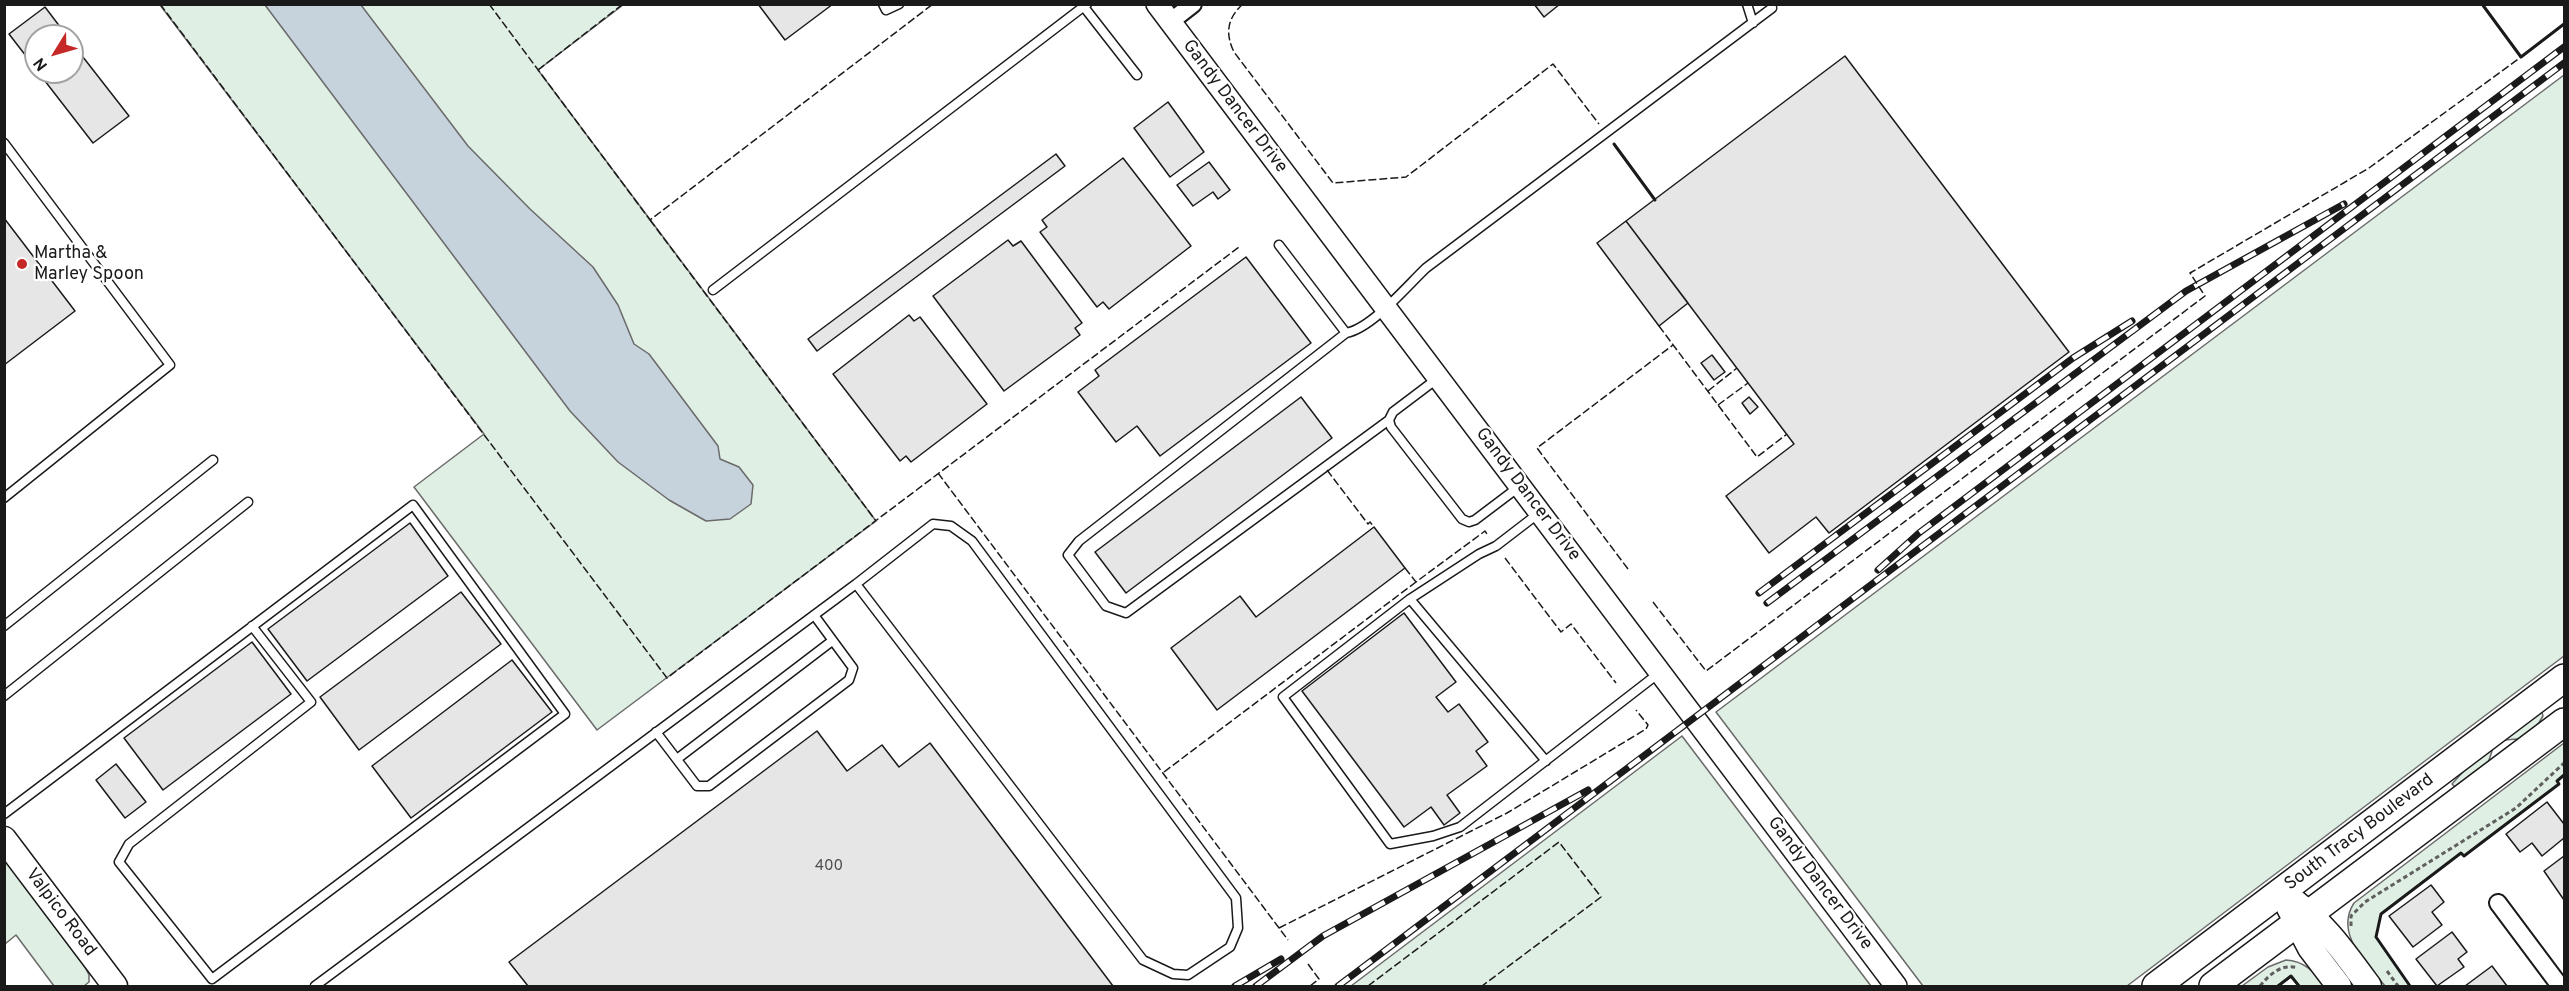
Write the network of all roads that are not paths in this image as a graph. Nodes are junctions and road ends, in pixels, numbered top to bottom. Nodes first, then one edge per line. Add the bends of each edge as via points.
1 (882, 4) edge
2 (899, 4) edge
3 (1157, 4) edge
4 (1193, 4) edge
5 (1747, 4) edge
6 (1086, 6) edge
7 (1773, 8) dead end
8 (1170, 22) junction
9 (1753, 23) junction
10 (1137, 75) dead end
11 (4, 143) edge
12 (1279, 245) dead end
13 (713, 290) dead end
14 (1385, 308) junction
15 (1346, 333) junction
16 (1438, 378) junction
17 (1389, 420) junction
18 (213, 460) dead end
19 (1520, 486) junction
20 (4, 498) edge
21 (248, 502) dead end
22 (1540, 512) junction
23 (856, 584) junction
24 (1410, 599) junction
25 (814, 615) junction
26 (4, 626) edge
27 (252, 626) junction
28 (832, 641) junction
29 (1659, 673) junction
30 (2565, 678) edge
31 (4, 696) edge
32 (2565, 722) edge
33 (656, 732) junction
34 (677, 759) junction
35 (1546, 761) junction
36 (4, 814) edge
37 (4, 839) edge
38 (2282, 892) junction
39 (2498, 903) dead end
40 (2304, 918) junction
41 (115, 987) edge
42 (315, 987) edge
43 (1896, 987) edge
44 (2156, 987) edge
45 (2213, 987) edge
46 (2339, 987) edge
47 (2369, 987) edge
48 (2560, 987) edge

1 - 2 lane via 886,10
3 - 8 street, Gandy Dancer Drive
4 - 8 street
5 - 9 lane
6 - 10 lane
6 - 13 lane
7 - 9 lane
8 - 14 street, Gandy Dancer Drive
9 - 14 lane via 1426,268
11 - 20 lane via 170,365
12 - 15 lane
14 - 15 lane
14 - 16 street, Gandy Dancer Drive
15 - 17 lane via 1079,542 1068,555 1106,606 1126,613
16 - 17 lane via 1393,412
16 - 19 street, Gandy Dancer Drive
17 - 19 lane via 1462,519 1475,520
18 - 26 lane
19 - 22 street, Gandy Dancer Drive
21 - 31 lane
22 - 24 lane via 1496,546
22 - 29 street, Gandy Dancer Drive
23 - 23 lane via 1143,960 1173,974 1188,975 1230,947 1238,928 1236,898 972,541 951,526 933,524
23 - 25 lane
24 - 35 lane
24 - 35 lane via 1283,697 1390,844 1460,827
25 - 28 lane
25 - 33 lane
27 - 27 lane via 311,702 129,844 119,862 212,979 565,714 413,506
27 - 36 lane
28 - 34 lane
28 - 34 lane via 853,668 849,680 709,786 697,786
29 - 35 lane
29 - 43 street, Gandy Dancer Drive
30 - 38 main road, South Tracy Boulevard
32 - 40 main road, South Tracy Boulevard
33 - 34 lane
33 - 42 lane
37 - 41 main road, Valpico Road
38 - 40 main road
38 - 44 main road, South Tracy Boulevard
39 - 48 street
40 - 45 main road, South Tracy Boulevard
40 - 46 main road via 2310,948
40 - 47 main road via 2330,933

